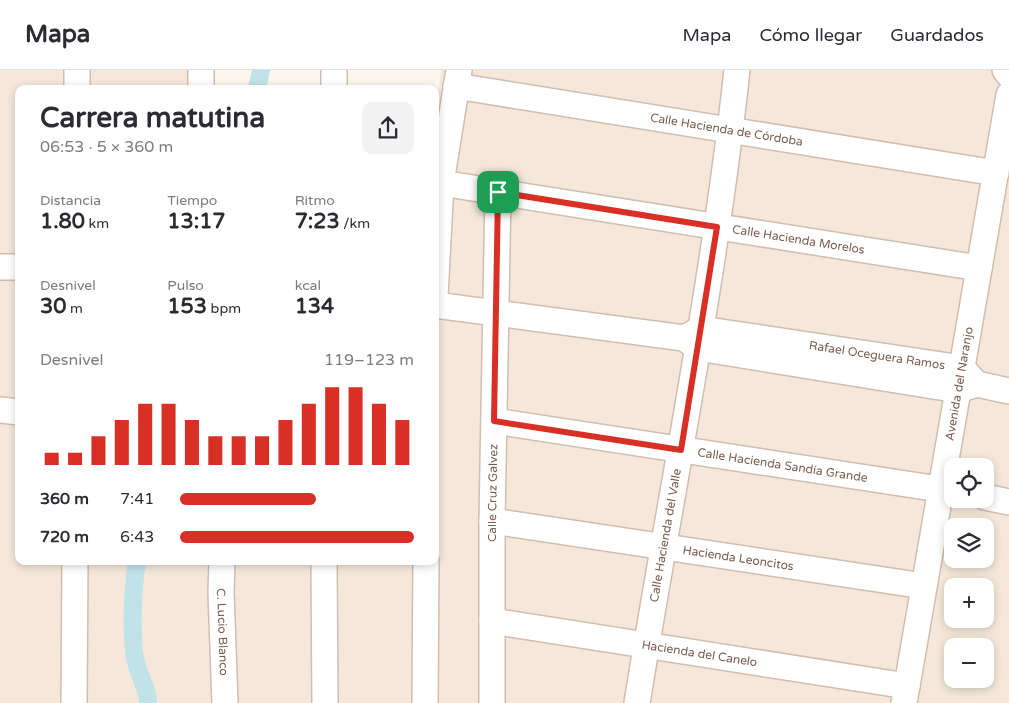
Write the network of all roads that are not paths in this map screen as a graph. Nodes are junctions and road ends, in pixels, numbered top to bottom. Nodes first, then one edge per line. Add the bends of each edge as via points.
1 (77, 70) edge
2 (201, 70) edge
3 (334, 70) edge
4 (737, 70) edge
5 (1005, 70) edge
6 (1009, 75) edge
7 (458, 78) edge
8 (77, 85) edge
9 (201, 85) edge
10 (334, 85) edge
11 (1009, 95) edge
12 (730, 130) junction
13 (996, 173) junction
14 (441, 183) junction
15 (498, 192) junction
16 (439, 221) edge
17 (717, 227) junction
18 (0, 267) edge
19 (15, 267) edge
20 (979, 268) junction
21 (439, 306) edge
22 (496, 313) junction
23 (694, 338) junction
24 (966, 381) junction
25 (1009, 391) edge
26 (0, 410) edge
27 (15, 412) edge
28 (494, 421) junction
29 (681, 450) junction
30 (952, 458) edge
31 (944, 490) edge
32 (944, 499) edge
33 (994, 499) edge
34 (1009, 502) edge
35 (492, 521) junction
36 (664, 547) junction
37 (75, 565) edge
38 (222, 565) edge
39 (324, 565) edge
40 (426, 565) edge
41 (924, 586) junction
42 (492, 621) junction
43 (646, 645) junction
44 (905, 694) edge
45 (74, 703) edge
46 (225, 703) edge
47 (325, 703) edge
48 (424, 703) edge
49 (492, 703) edge
50 (637, 703) edge

1 - 8 street
2 - 9 street
3 - 10 street
4 - 12 street, Calle Hacienda del Valle
5 - 6 street
7 - 12 street, Calle Hacienda de Córdoba
7 - 14 street
11 - 13 street, Avenida del Naranjo
12 - 13 street, Calle Hacienda de Córdoba
12 - 17 street, Calle Hacienda del Valle
13 - 20 street, Avenida del Naranjo
14 - 15 street, Calle Hacienda Morelos
14 - 16 street
15 - 17 street, Calle Hacienda Morelos
15 - 22 street, Calle Cruz Galvez
17 - 20 street, Calle Hacienda Morelos
17 - 23 street, Calle Hacienda del Valle
18 - 19 street
20 - 24 street, Avenida del Naranjo
21 - 22 street, Rafael Oceguera Ramos
22 - 23 street, Rafael Oceguera Ramos
22 - 28 street, Calle Cruz Galvez
23 - 24 street, Rafael Oceguera Ramos
23 - 29 street, Calle Hacienda del Valle
24 - 25 street, Rafael Oceguera Ramos
24 - 30 street, Avenida del Naranjo
26 - 27 street
28 - 29 street, Calle Hacienda Sandía Grande
28 - 35 street, Calle Cruz Galvez
29 - 31 street, Calle Hacienda Sandía Grande
29 - 36 street, Calle Hacienda del Valle
32 - 41 street, Avenida del Naranjo
33 - 34 street
35 - 36 street, Hacienda Leoncitos
35 - 42 street, Calle Cruz Galvez
36 - 41 street, Hacienda Leoncitos
36 - 43 street, Calle Hacienda del Valle
37 - 45 street
38 - 46 street, C. Lucio Blanco
39 - 47 street
40 - 48 street
41 - 44 street, Avenida del Naranjo
42 - 43 street, Hacienda del Canelo
42 - 49 street, Calle Cruz Galvez
43 - 44 street, Hacienda del Canelo
43 - 50 street, Calle Hacienda del Valle

